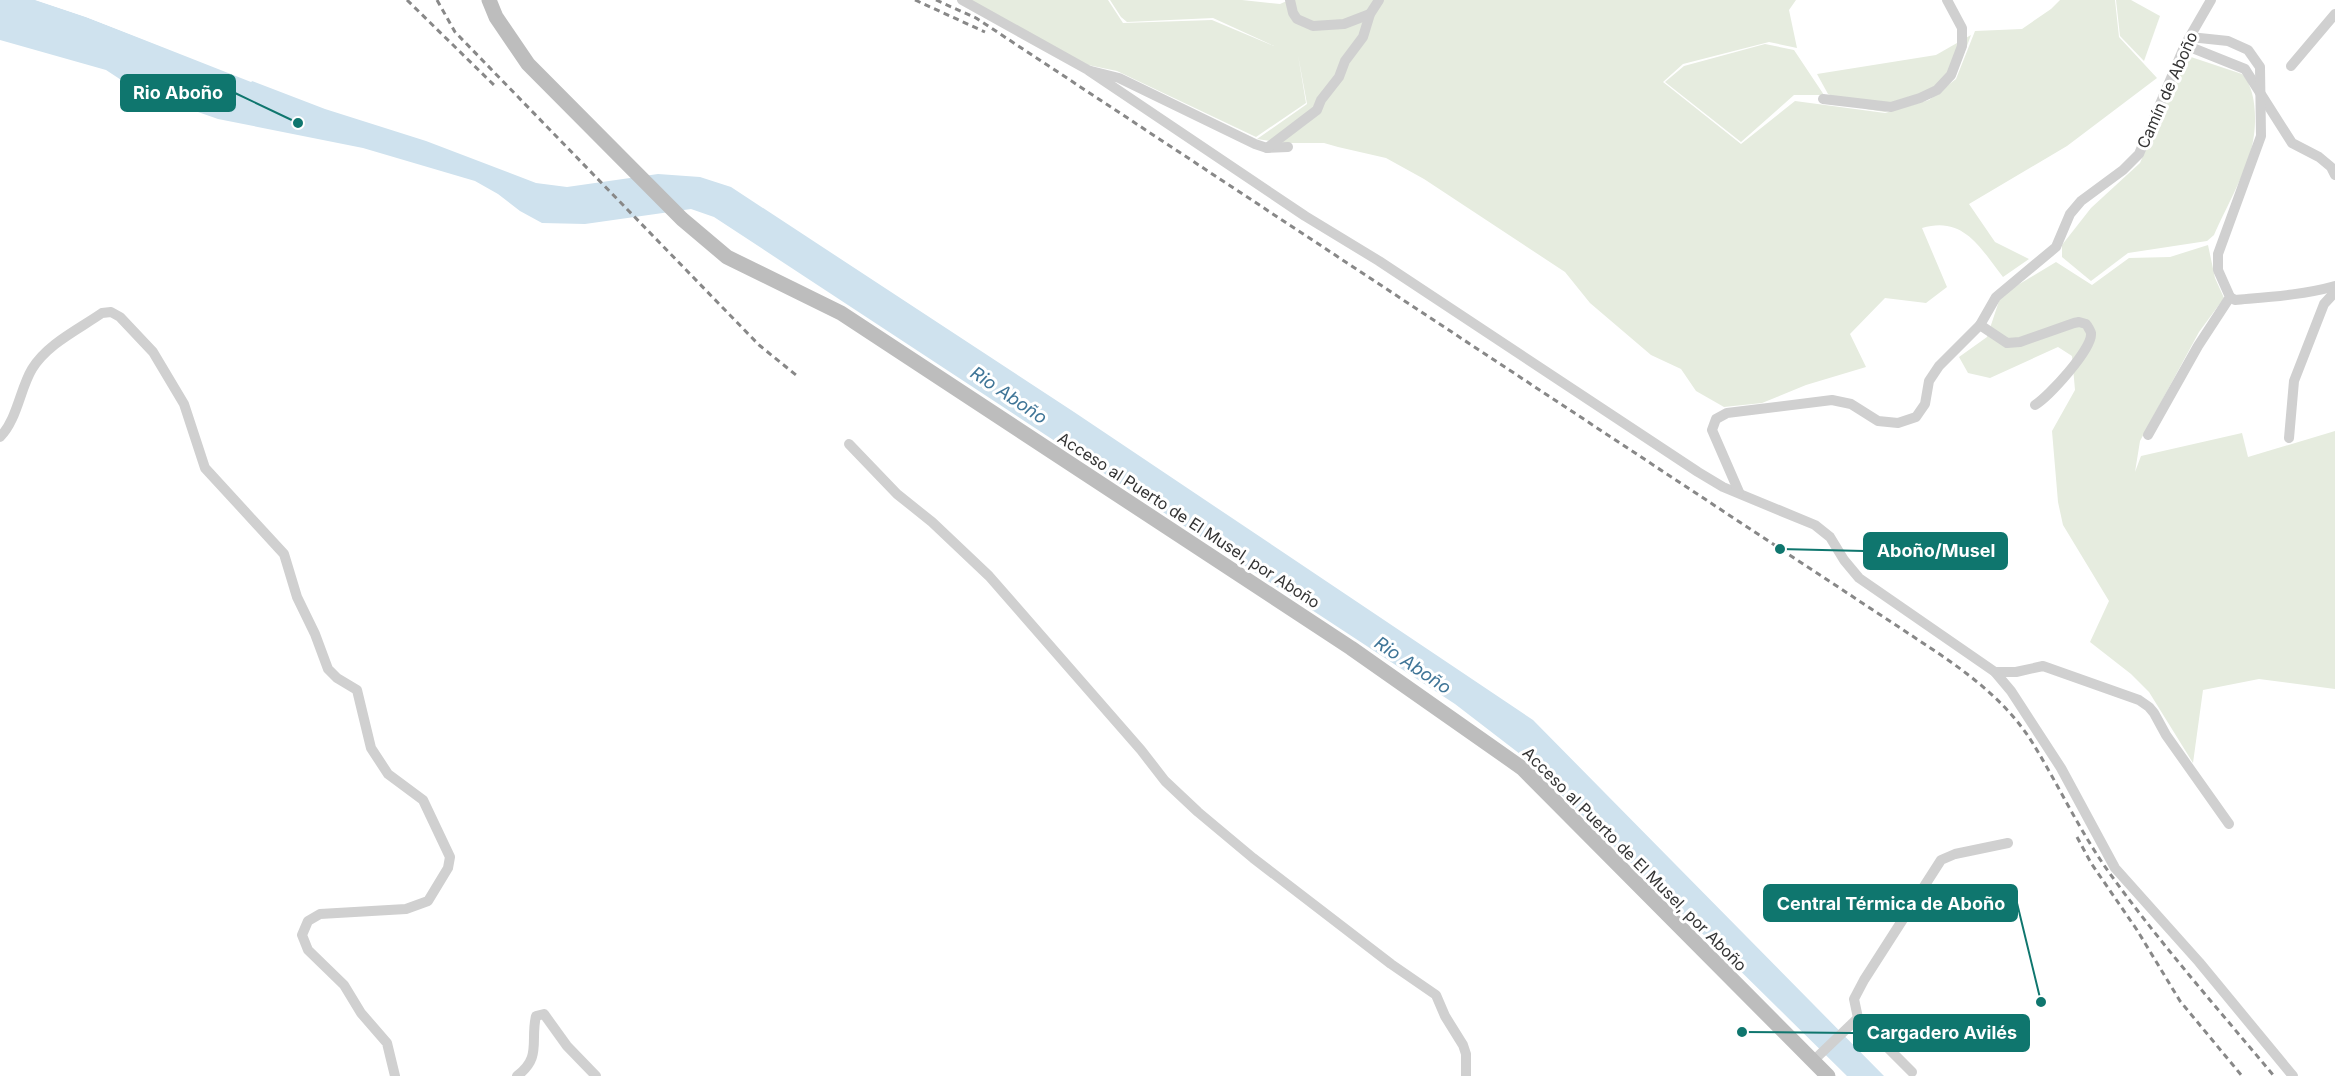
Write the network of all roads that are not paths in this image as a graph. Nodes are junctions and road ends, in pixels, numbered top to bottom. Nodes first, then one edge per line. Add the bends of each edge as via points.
1 (489, 0) edge
2 (962, 0) edge
3 (1290, 0) edge
4 (1379, 0) edge
5 (1947, 0) edge
6 (2211, 0) edge
7 (1370, 14) junction
8 (2335, 14) edge
9 (2188, 41) junction
10 (2291, 66) dead end
11 (1088, 70) junction
12 (2262, 97) junction
13 (1823, 99) dead end
14 (1288, 147) dead end
15 (1267, 148) junction
16 (2335, 175) edge
17 (2335, 286) edge
18 (2335, 292) edge
19 (2230, 297) junction
20 (1980, 325) junction
21 (2035, 405) dead end
22 (2148, 435) dead end
23 (0, 436) edge
24 (2289, 438) dead end
25 (849, 444) dead end
26 (1739, 492) junction
27 (1995, 672) junction
28 (2229, 824) dead end
29 (2008, 843) dead end
30 (1858, 1018) junction
31 (1816, 1058) junction
32 (1912, 1072) dead end
33 (395, 1076) edge
34 (517, 1076) edge
35 (596, 1076) edge
36 (1466, 1076) edge
37 (1828, 1076) edge
38 (2293, 1076) edge

1 - 31 street, Acceso al Puerto de El Musel, por Aboño via 528,64 682,219 727,258 841,313 1351,648 1522,768
2 - 11 street
3 - 7 street via 1297,19 1313,26 1344,24
4 - 7 street
5 - 13 street via 1962,28 1962,46 1951,75 1937,90 1891,106
6 - 9 street, Camín de Aboño
7 - 15 street via 1363,37 1317,110
8 - 10 street
9 - 12 street via 2245,69
9 - 12 street via 2228,41 2248,50 2260,67
9 - 20 street, Camín de Aboño via 2139,154 2081,201 2070,214 2056,247 1996,297
11 - 15 street via 1119,78
11 - 26 street via 1698,472
12 - 16 street via 2292,143 2319,157
12 - 19 street via 2261,136 2218,254 2218,270
14 - 15 street
17 - 19 street via 2272,297
18 - 24 street via 2324,304 2294,381
19 - 22 street
20 - 21 street via 2007,343 2074,323 2086,324 2091,332 2083,353 2046,399
20 - 26 street, Camín de Aboño via 1929,381 1925,404 1916,417 1898,423 1878,421 1851,404 1832,400 1727,413 1716,419 1712,430
23 - 33 street via 32,368 48,350 111,312 153,352 184,404 205,468 284,554 297,597 328,669 357,690 371,748 388,774 423,800 450,857 448,868 428,900 406,909 320,914 308,921 302,934 308,950 344,985 387,1044
25 - 36 street via 897,494 989,576 1165,781 1253,858 1390,964 1436,994 1463,1045
26 - 27 street via 1815,525 1830,537 1859,578
27 - 28 street via 2043,666 2139,700 2149,707
27 - 38 street via 2061,768 2115,868
29 - 30 street via 1941,860 1854,999
30 - 31 street
30 - 32 street
31 - 37 street, Acceso al Puerto de El Musel, por Aboño
34 - 35 street via 529,1067 534,1053 536,1016 544,1014

